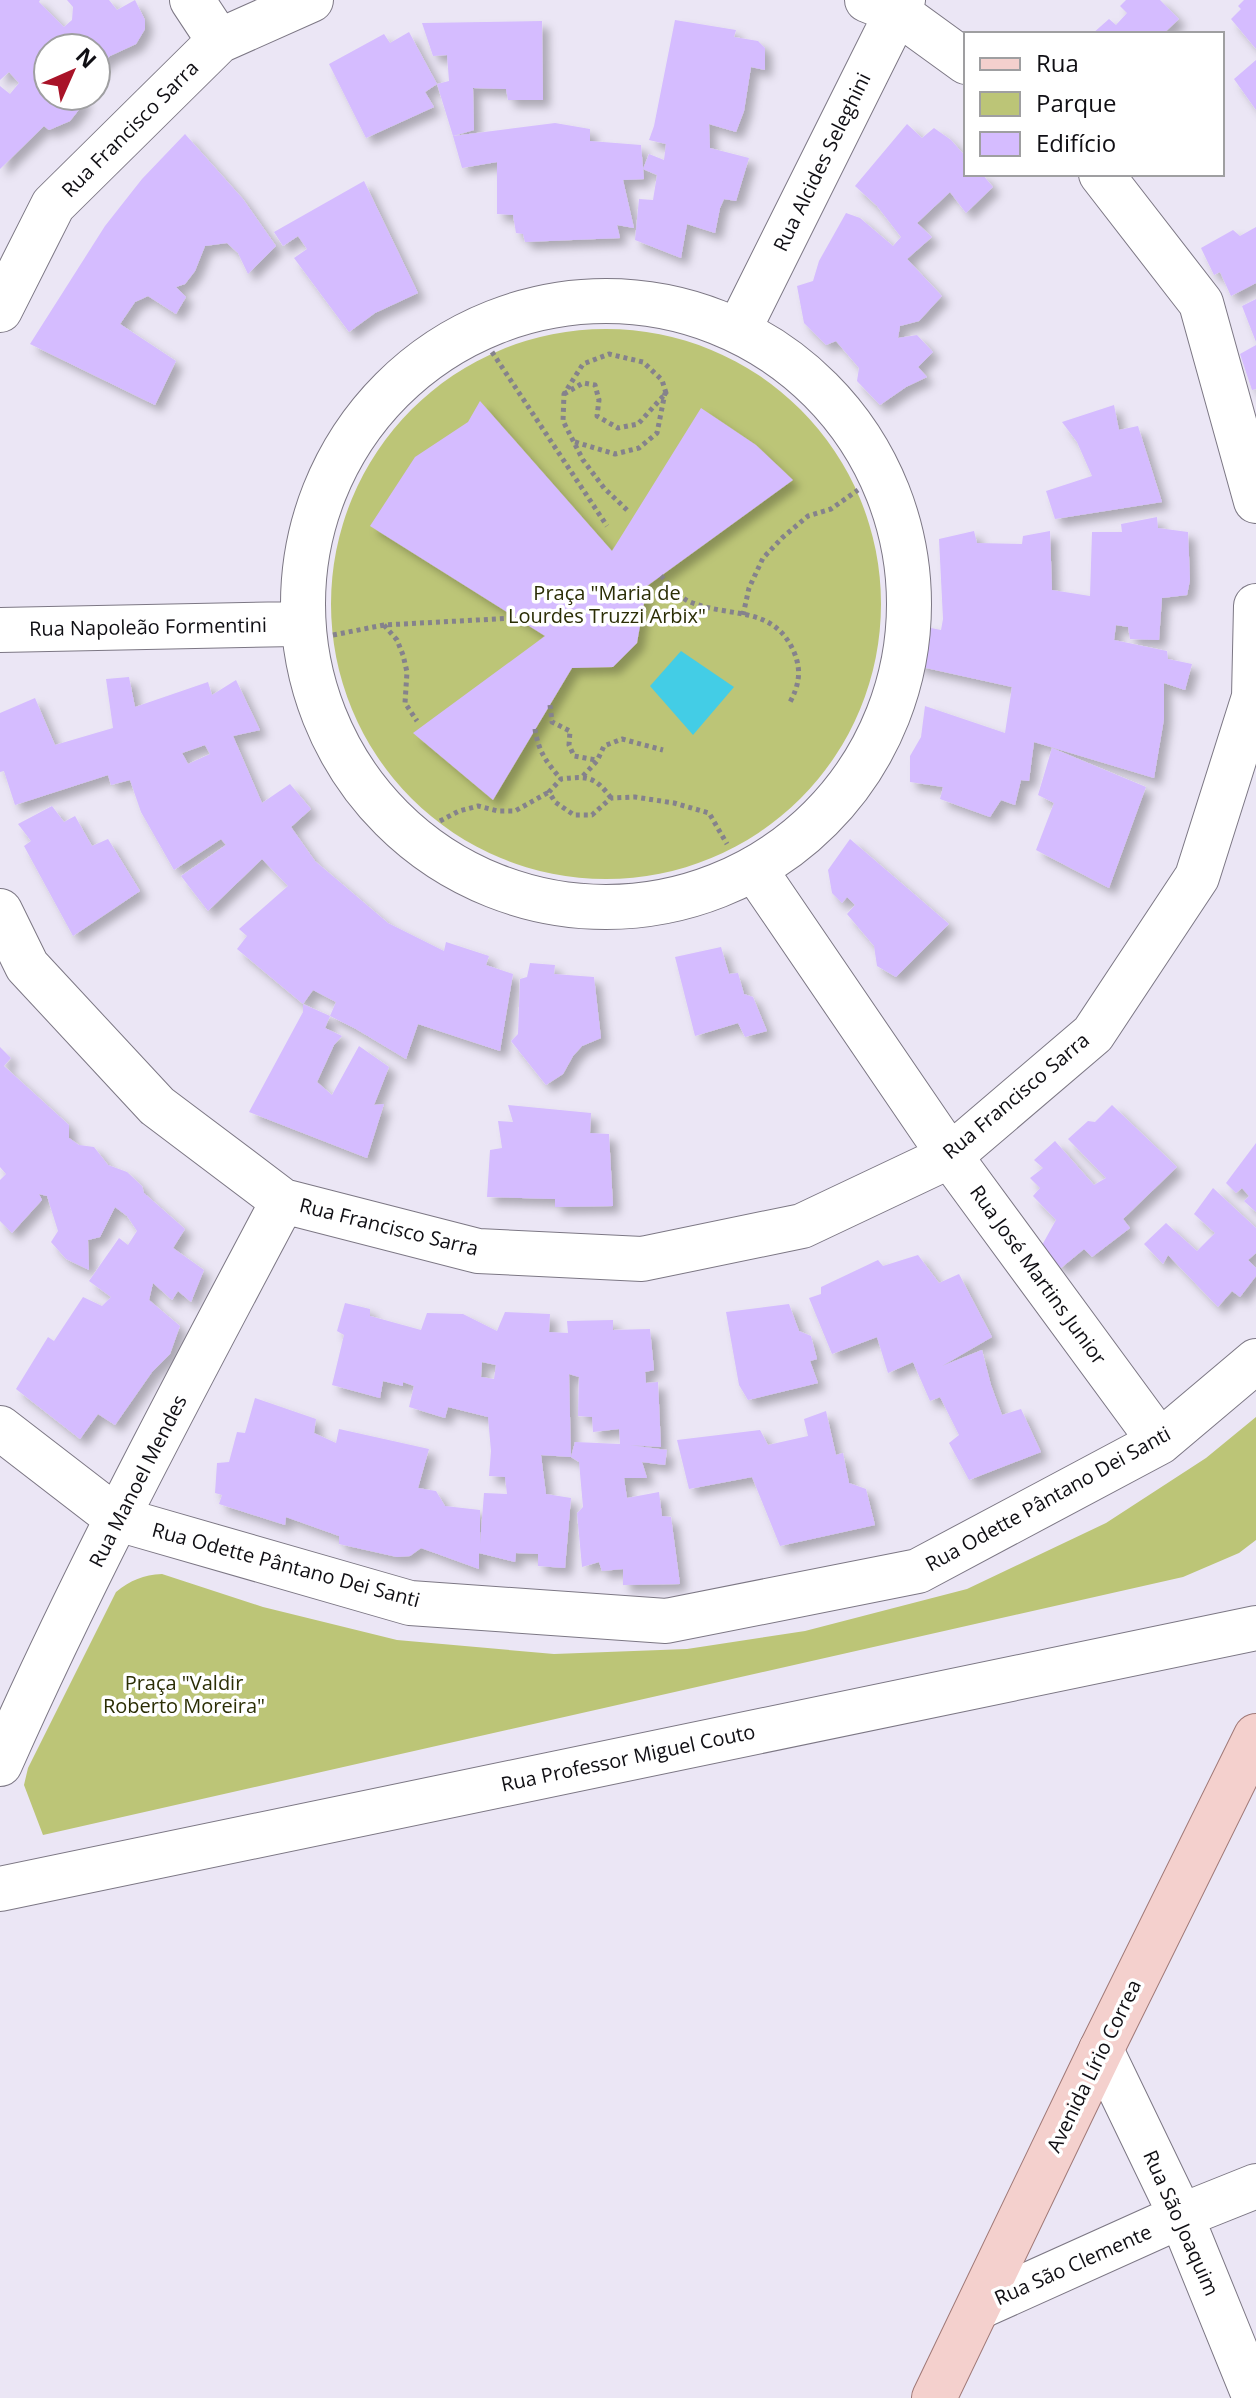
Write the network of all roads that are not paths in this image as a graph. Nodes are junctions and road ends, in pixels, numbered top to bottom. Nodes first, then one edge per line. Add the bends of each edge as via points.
1 (192, 0) edge
2 (311, 0) edge
3 (889, 4) edge
4 (219, 41) junction
5 (964, 60) edge
6 (1103, 176) edge
7 (0, 310) edge
8 (741, 325) junction
9 (1256, 501) edge
10 (1256, 606) edge
11 (0, 630) edge
12 (314, 630) junction
13 (743, 860) junction
14 (0, 911) edge
15 (950, 1156) junction
16 (283, 1201) junction
17 (1256, 1361) edge
18 (0, 1428) edge
19 (1160, 1442) junction
20 (118, 1519) junction
21 (1256, 1628) edge
22 (1256, 1736) edge
23 (0, 1764) edge
24 (0, 1889) edge
25 (1101, 2050) junction
26 (1256, 2186) edge
27 (1181, 2216) junction
28 (979, 2307) junction
29 (934, 2398) edge
30 (1255, 2398) edge

1 - 4 street
2 - 4 street, Rua Francisco Sarra
3 - 5 street
3 - 8 street, Rua Alcides Seleghini
4 - 7 street, Rua Francisco Sarra via 53,205
6 - 9 street via 1201,303
8 - 12 street via 668,307 573,301 481,326 401,378 342,451 307,540
8 - 13 street via 830,400 883,478 908,569 905,663 873,752 816,827
10 - 15 street, Rua Francisco Sarra via 1254,697 1197,877 1093,1034
11 - 12 street, Rua Napoleão Formentini
12 - 13 street via 329,729 381,810 458,870 549,903 646,907
13 - 15 street, Rua José Martins Junior
14 - 16 street, Rua Francisco Sarra via 27,966 157,1106
15 - 16 street, Rua Francisco Sarra via 802,1226 642,1259 478,1251
15 - 19 street, Rua José Martins Junior
16 - 20 street, Rua Manoel Mendes
17 - 19 street, Rua Odette Pântano Dei Santi
18 - 20 street, Rua Odette Pântano Dei Santi
19 - 20 street, Rua Odette Pântano Dei Santi via 918,1571 666,1621 410,1603
20 - 23 street, Rua Manoel Mendes
21 - 24 street, Rua Professor Miguel Couto
22 - 25 main road, Avenida Lírio Correa
25 - 27 street, Rua São Joaquim
25 - 28 main road, Avenida Lírio Correa
26 - 27 street, Rua São Clemente
27 - 28 street, Rua São Clemente
27 - 30 street, Rua São Joaquim
28 - 29 main road, Avenida Lírio Correa

